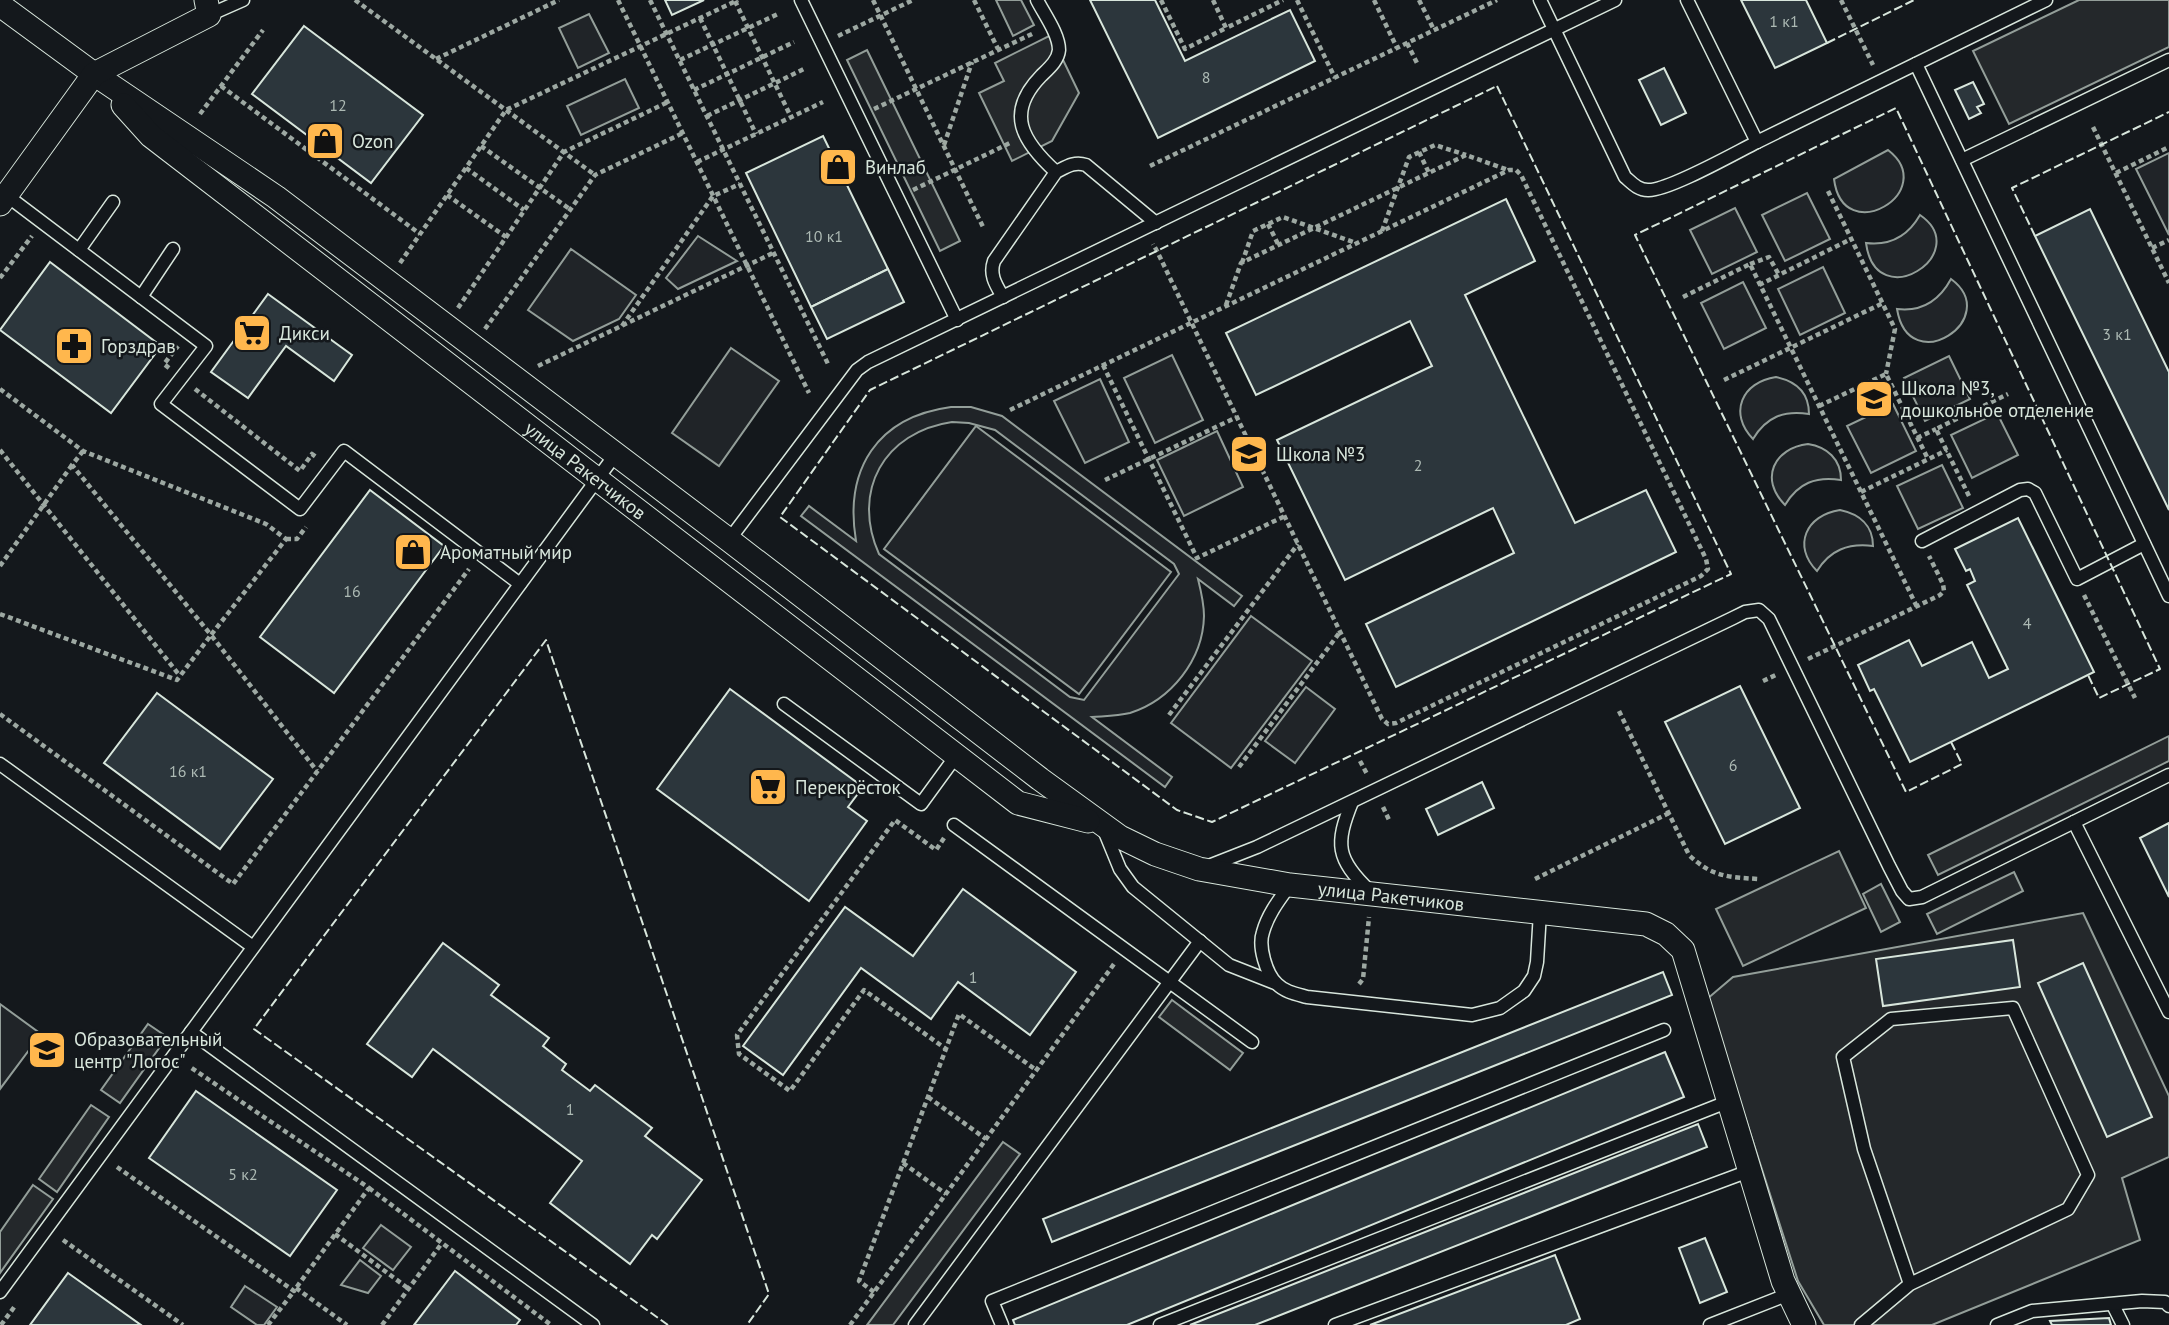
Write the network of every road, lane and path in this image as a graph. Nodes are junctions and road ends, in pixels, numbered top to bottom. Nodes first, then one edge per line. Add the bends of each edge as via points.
1 (243, 0) edge
2 (355, 0) edge
3 (559, 0) edge
4 (618, 0) edge
5 (650, 0) edge
6 (802, 0) edge
7 (873, 0) edge
8 (913, 0) edge
9 (974, 0) edge
10 (1037, 0) edge
11 (1161, 0) edge
12 (1213, 0) edge
13 (1283, 0) edge
14 (1297, 0) edge
15 (1374, 0) edge
16 (1419, 0) edge
17 (1497, 0) edge
18 (1541, 0) edge
19 (1615, 0) edge
20 (1688, 0) edge
21 (1842, 0) edge
22 (2046, 0) edge
23 (737, 1) edge
24 (0, 5) edge
25 (207, 8) edge
26 (779, 13) dead end
27 (881, 15) junction
28 (700, 18) junction
29 (1050, 25) junction
30 (748, 28) junction
31 (1226, 28) junction
32 (263, 30) dead end
33 (1434, 30) junction
34 (1555, 30) junction
35 (667, 34) junction
36 (794, 42) dead end
37 (822, 43) junction
38 (1407, 43) junction
39 (713, 44) junction
40 (641, 46) junction
41 (1397, 48) junction
42 (998, 49) junction
43 (762, 58) junction
44 (436, 59) junction
45 (680, 60) junction
46 (2169, 60) edge
47 (972, 61) junction
48 (1916, 64) junction
49 (1418, 65) dead end
50 (806, 68) dead end
51 (94, 74) junction
52 (727, 74) junction
53 (1335, 78) junction
54 (1881, 81) junction
55 (775, 84) junction
56 (221, 86) junction
57 (916, 88) junction
58 (694, 90) junction
59 (740, 100) junction
60 (668, 102) junction
61 (823, 102) dead end
62 (506, 110) junction
63 (200, 114) dead end
64 (706, 116) junction
65 (858, 116) junction
66 (790, 117) junction
67 (2093, 127) dead end
68 (683, 133) junction
69 (756, 134) junction
70 (1025, 136) junction
71 (1757, 142) junction
72 (944, 145) junction
73 (481, 146) junction
74 (2169, 147) edge
75 (723, 150) junction
76 (564, 152) junction
77 (1419, 152) junction
78 (1466, 155) junction
79 (1962, 160) junction
80 (697, 162) junction
81 (1150, 166) dead end
82 (466, 168) junction
83 (956, 169) junction
84 (1509, 170) junction
85 (1056, 172) junction
86 (1429, 173) junction
87 (2116, 173) junction
88 (595, 175) junction
89 (740, 184) junction
90 (540, 187) junction
91 (1397, 189) junction
92 (1828, 191) dead end
93 (447, 195) junction
94 (713, 196) junction
95 (897, 198) junction
96 (3, 200) edge
97 (113, 202) dead end
98 (524, 210) junction
99 (571, 210) junction
100 (1156, 223) junction
101 (1268, 224) junction
102 (985, 229) dead end
103 (1314, 229) junction
104 (1382, 231) junction
105 (420, 235) junction
106 (506, 237) junction
107 (1852, 239) junction
108 (2169, 240) edge
109 (41, 243) dead end
110 (1356, 243) junction
111 (1279, 246) junction
112 (2152, 248) junction
113 (173, 249) dead end
114 (79, 250) junction
115 (1157, 251) dead end
116 (774, 253) junction
117 (1241, 264) junction
118 (1749, 264) junction
119 (747, 266) junction
120 (398, 267) dead end
121 (1779, 275) junction
122 (0, 278) edge
123 (2169, 283) edge
124 (1759, 285) junction
125 (141, 297) junction
126 (1683, 297) dead end
127 (1003, 298) junction
128 (1883, 303) junction
129 (1226, 306) junction
130 (455, 311) dead end
131 (957, 320) junction
132 (1191, 323) junction
133 (622, 326) junction
134 (483, 332) dead end
135 (168, 338) dead end
136 (1791, 348) junction
137 (1103, 365) junction
138 (829, 366) dead end
139 (531, 369) dead end
140 (1886, 374) junction
141 (181, 378) junction
142 (1724, 380) dead end
143 (0, 389) edge
144 (808, 393) dead end
145 (2008, 394) dead end
146 (1819, 406) junction
147 (1010, 410) dead end
148 (1237, 417) junction
149 (1936, 429) junction
150 (1917, 438) junction
151 (0, 450) edge
152 (1947, 450) junction
153 (83, 451) junction
154 (615, 454) junction
155 (1149, 459) junction
156 (1928, 459) junction
157 (72, 465) junction
158 (331, 469) junction
159 (597, 479) junction
160 (1105, 480) dead end
161 (1861, 492) junction
162 (44, 505) junction
163 (1977, 512) junction
164 (1284, 516) junction
165 (729, 540) junction
166 (1922, 541) joint
167 (1298, 544) junction
168 (2144, 544) junction
169 (480, 554) junction
170 (0, 566) edge
171 (2077, 579) junction
172 (520, 584) junction
173 (2169, 596) edge
174 (1917, 607) junction
175 (0, 614) edge
176 (1340, 632) junction
177 (211, 635) junction
178 (1835, 646) dead end
179 (180, 676) junction
180 (2135, 698) dead end
181 (784, 704) dead end
182 (1619, 711) dead end
183 (0, 714) edge
184 (1170, 715) dead end
185 (956, 756) junction
186 (0, 764) edge
187 (1239, 767) dead end
188 (317, 771) junction
189 (2169, 775) edge
190 (1352, 802) junction
191 (1668, 813) junction
192 (2074, 822) junction
193 (1102, 824) junction
194 (954, 825) joint
195 (1199, 869) junction
196 (1535, 879) dead end
197 (1758, 879) dead end
198 (1290, 885) junction
199 (1373, 894) junction
200 (1540, 912) junction
201 (1381, 917) dead end
202 (1199, 941) junction
203 (253, 947) junction
204 (1125, 949) junction
205 (1169, 982) junction
206 (1275, 983) junction
207 (1356, 987) dead end
208 (2169, 1012) edge
209 (1664, 1030) dead end
210 (191, 1032) junction
211 (1252, 1042) dead end
212 (946, 1049) junction
213 (190, 1067) dead end
214 (1036, 1070) junction
215 (928, 1097) junction
216 (1727, 1102) junction
217 (986, 1139) junction
218 (903, 1163) junction
219 (117, 1167) dead end
220 (1749, 1171) junction
221 (369, 1188) junction
222 (946, 1194) junction
223 (335, 1234) junction
224 (63, 1240) dead end
225 (442, 1243) junction
226 (1910, 1284) junction
227 (409, 1289) junction
228 (295, 1290) junction
229 (0, 1292) edge
230 (874, 1292) junction
231 (1789, 1294) junction
232 (2113, 1304) junction
233 (2169, 1306) edge
234 (2032, 1311) junction
235 (549, 1324) edge
236 (183, 1325) edge
237 (268, 1325) edge
238 (347, 1325) edge
239 (382, 1325) edge
240 (593, 1325) edge
241 (850, 1325) edge
242 (915, 1325) edge
243 (1002, 1325) edge
244 (1160, 1325) edge
245 (1335, 1325) edge
246 (1710, 1325) edge
247 (1804, 1325) edge
248 (1861, 1325) edge
249 (1997, 1325) edge
250 (2039, 1325) edge
251 (2123, 1325) edge

1 - 25 lane
2 - 44 path
3 - 44 path
4 - 40 path
5 - 35 path
6 - 37 lane
7 - 27 path
8 - 27 path
9 - 42 path
10 - 29 lane
11 - 31 path via 1185,48
12 - 31 path
13 - 31 path
14 - 53 path
15 - 41 path
16 - 33 path
17 - 33 path
18 - 34 lane
19 - 34 lane
20 - 71 lane
21 - 54 path
22 - 48 lane
23 - 28 path
23 - 30 path
24 - 51 street, улица Ракетчиков
25 - 51 street
26 - 30 path
27 - 37 path
27 - 57 path
28 - 35 path
28 - 39 path
29 - 42 path
29 - 70 lane via 1059,50 1055,62 1027,90 1020,105
30 - 39 path
30 - 43 path
32 - 56 path
33 - 38 path
34 - 71 lane via 1625,177 1635,186 1645,190 1667,186
34 - 100 lane
35 - 40 path
35 - 45 path
36 - 43 path
37 - 65 lane
38 - 41 path
38 - 49 path
39 - 45 path
39 - 52 path
40 - 60 path
40 - 62 path
41 - 53 path
42 - 47 path
43 - 52 path
43 - 55 path
44 - 62 path
45 - 58 path
46 - 79 lane
47 - 57 path
47 - 72 path
48 - 54 lane
48 - 79 lane
50 - 55 path
51 - 96 street
51 - 154 street, улица Ракетчиков via 276,197
51 - 159 street, улица Ракетчиков via 151,136
52 - 58 path
52 - 59 path
53 - 81 path
54 - 71 lane
55 - 59 path
55 - 66 path
56 - 63 path
56 - 105 path
57 - 65 path
57 - 72 path
58 - 64 path
59 - 64 path
59 - 69 path
60 - 68 path
60 - 76 path
61 - 66 path
62 - 73 path
62 - 76 path
64 - 75 path
65 - 95 lane
66 - 69 path
67 - 87 path
68 - 80 path
68 - 88 path
69 - 75 path
70 - 83 path
70 - 85 lane
72 - 83 path
73 - 82 path
73 - 90 path
74 - 87 path
75 - 80 path
75 - 89 path
76 - 88 path
76 - 90 path
77 - 78 path via 1436,145
77 - 86 path
77 - 91 path via 1409,156
78 - 84 path
78 - 86 path
79 - 168 lane
80 - 94 path
82 - 93 path
82 - 98 path
83 - 95 path
83 - 102 path
84 - 104 path
84 - 176 path via 1521,175 1708,569 1396,723 1382,719
85 - 100 lane via 1079,162 1086,164
85 - 127 lane via 994,261 993,278
86 - 91 path
87 - 112 path
88 - 99 path
89 - 94 path
89 - 116 path
90 - 98 path
90 - 99 path
91 - 103 path
91 - 104 path
92 - 107 path
93 - 105 path
93 - 106 path
94 - 119 path
94 - 133 path
95 - 131 lane
96 - 114 lane
97 - 114 lane
98 - 106 path
99 - 134 path
100 - 127 lane
101 - 103 path via 1283,217
101 - 111 path
101 - 117 path via 1254,230
103 - 110 path
103 - 111 path
104 - 110 path
105 - 120 path
106 - 130 path
107 - 121 path
107 - 128 path
108 - 112 path
109 - 122 path via 31,236
110 - 129 path
111 - 117 path
112 - 123 path
113 - 125 lane
114 - 125 lane
115 - 132 path
116 - 119 path
116 - 138 path
117 - 129 path
118 - 121 path via 1769,257
118 - 124 path
118 - 126 path
119 - 133 path
119 - 144 path
121 - 124 path
124 - 136 path
125 - 141 lane via 205,346
127 - 131 lane
128 - 136 path
128 - 140 path via 1895,329
129 - 132 path
131 - 165 lane via 857,370
132 - 137 path
132 - 148 path
133 - 139 path
135 - 141 path via 179,345 164,364
136 - 142 path
136 - 146 path
137 - 147 path
137 - 155 path
140 - 146 path
140 - 150 path
141 - 158 path via 300,471 312,454
141 - 158 lane via 161,404 300,509
143 - 153 path
145 - 149 path
146 - 161 path
148 - 155 path
148 - 164 path
149 - 150 path
149 - 152 path
150 - 156 path
151 - 162 path
152 - 156 path
152 - 163 path
153 - 157 path
153 - 177 path via 266,524 286,539
154 - 159 lane
154 - 165 street, улица Ракетчиков
155 - 160 path
155 - 164 path via 1197,558
156 - 161 path
157 - 162 path
157 - 177 path
158 - 169 lane via 344,451
159 - 172 lane
159 - 185 street, улица Ракетчиков
161 - 174 path
162 - 170 path
162 - 179 path
163 - 166 lane
163 - 171 lane via 2020,490 2035,493
164 - 167 path
165 - 193 street, улица Ракетчиков
166 - 174 path via 1944,591
167 - 176 path
167 - 184 path
168 - 171 lane
168 - 173 lane
169 - 172 lane
169 - 188 path
171 - 180 path
172 - 203 lane
174 - 178 path
175 - 179 path via 177,680
176 - 187 path
177 - 179 path
177 - 188 path
181 - 185 lane via 921,804
182 - 191 path
183 - 188 path via 233,884
185 - 193 street, улица Ракетчиков via 1017,803
186 - 203 lane
189 - 192 lane
190 - 192 lane via 1745,612 1759,610 1769,619 1909,899 1922,897
190 - 195 lane
190 - 199 lane via 1341,847 1345,864
191 - 196 path
191 - 197 path via 1689,855 1703,869 1724,877
192 - 208 lane
193 - 195 street, улица Ракетчиков via 1155,854
193 - 202 lane via 1126,879
194 - 204 lane
194 - 212 path via 936,849 895,820 737,1035 739,1054 790,1091 864,990
195 - 198 street, улица Ракетчиков
198 - 199 street, улица Ракетчиков
198 - 206 lane via 1272,909 1261,935 1264,958
199 - 200 street, улица Ракетчиков
200 - 206 lane via 1534,976 1524,991 1500,1008 1482,1013 1307,997
200 - 216 street, улица Ракетчиков via 1646,924 1683,950
201 - 207 path via 1369,916 1363,979
202 - 205 lane
202 - 206 lane via 1229,965
203 - 210 lane
204 - 205 lane
204 - 214 path
205 - 211 lane
205 - 242 lane
209 - 243 lane via 992,1301
210 - 229 lane
210 - 240 lane
212 - 214 path via 959,1014
212 - 215 path
213 - 221 path
214 - 217 path
215 - 217 path
215 - 218 path
216 - 220 street
216 - 244 lane
217 - 222 path
218 - 222 path
218 - 230 path via 859,1281
219 - 228 path
220 - 231 street
220 - 245 lane
221 - 223 path
221 - 225 path
222 - 230 path
223 - 227 path
223 - 228 path
224 - 236 path
225 - 227 path
225 - 235 path
226 - 226 lane via 2068,1209 2088,1175 2013,1008 1891,1019 1843,1056 1864,1149
226 - 248 lane
227 - 239 path
228 - 237 path
228 - 238 path
230 - 241 path
231 - 246 lane
231 - 247 street
232 - 233 lane via 2142,1301
232 - 234 lane
232 - 251 lane
234 - 249 lane
234 - 250 lane

